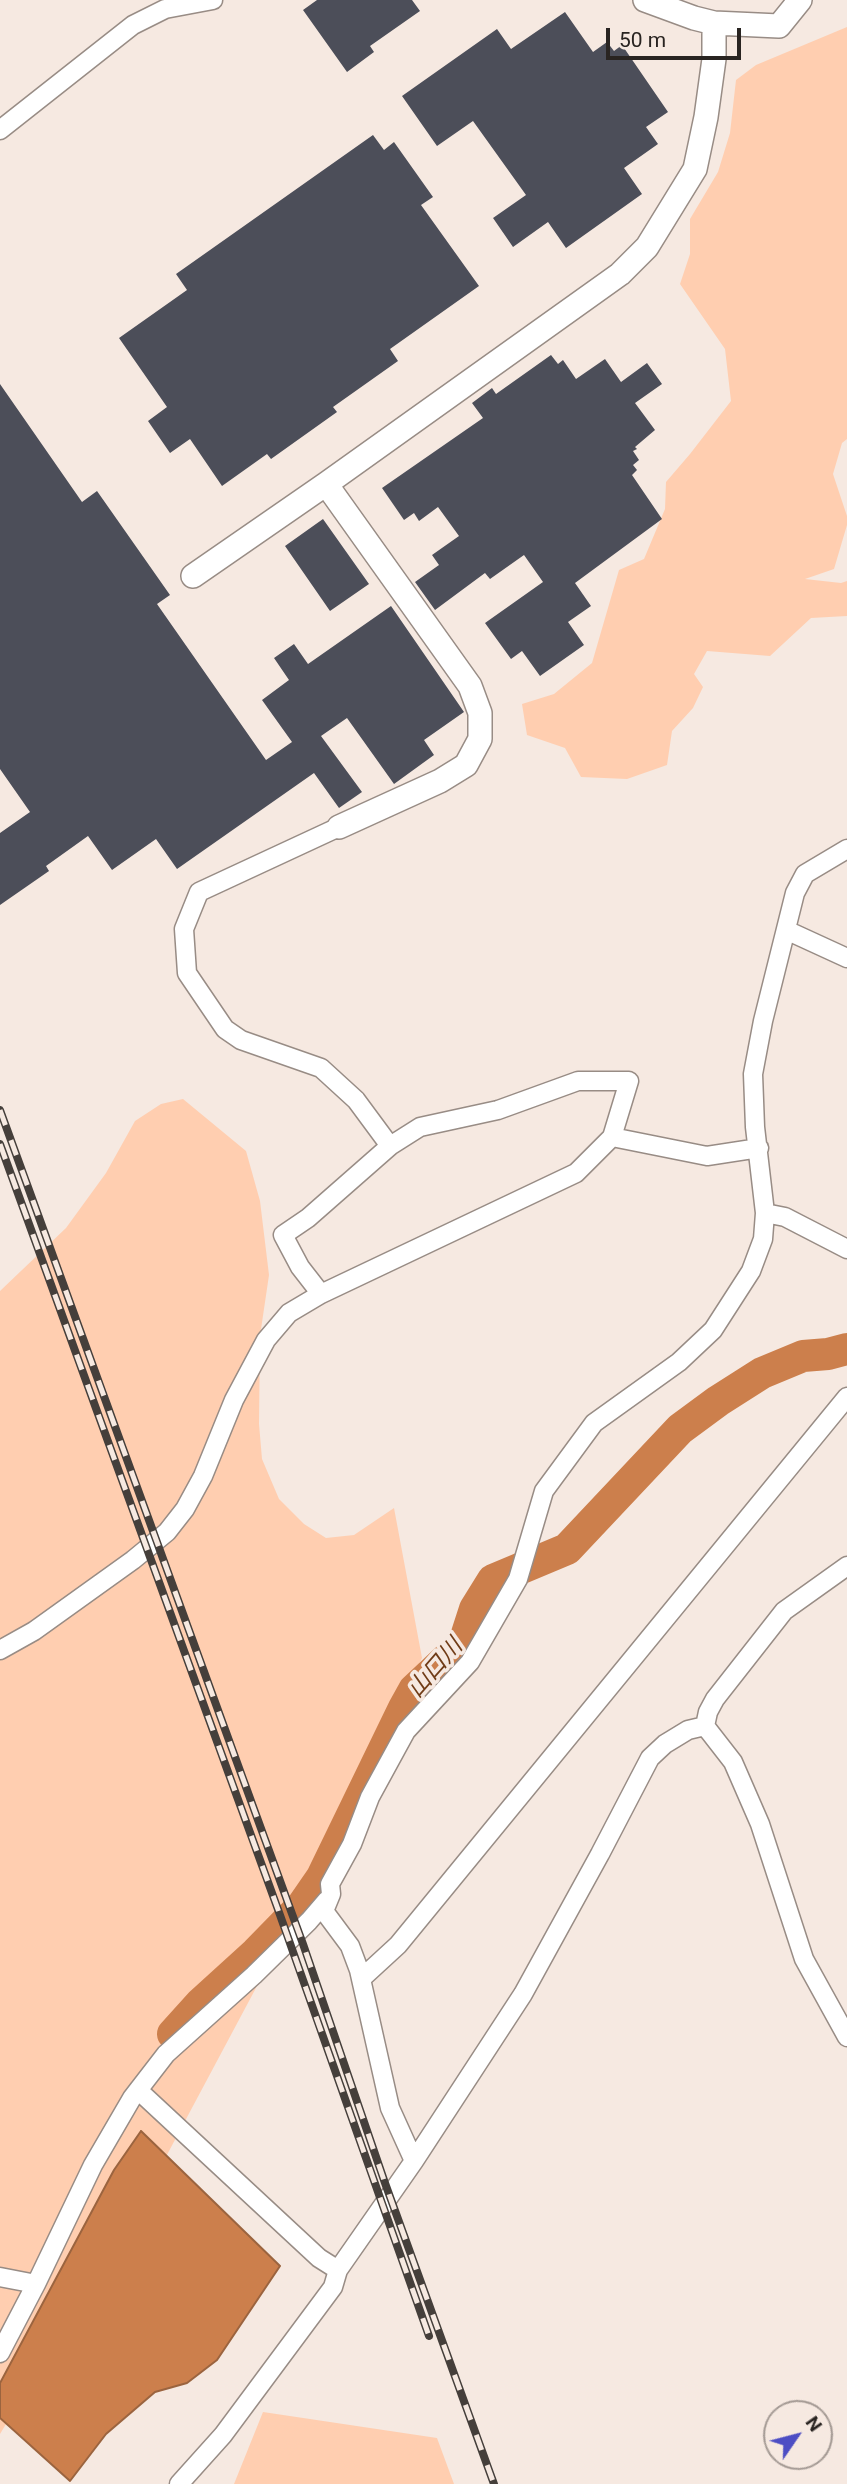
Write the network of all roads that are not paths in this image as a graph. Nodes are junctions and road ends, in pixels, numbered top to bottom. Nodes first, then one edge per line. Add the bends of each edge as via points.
1 (213, 0) edge
2 (645, 0) edge
3 (800, 0) edge
4 (714, 23) junction
5 (0, 130) edge
6 (326, 484) junction
7 (193, 576) dead end
8 (339, 827) joint
9 (847, 849) edge
10 (786, 930) junction
11 (847, 958) edge
12 (612, 1137) junction
13 (390, 1146) junction
14 (759, 1148) junction
15 (765, 1213) junction
16 (847, 1249) edge
17 (321, 1294) junction
18 (847, 1397) edge
19 (847, 1566) edge
20 (0, 1650) edge
21 (705, 1726) junction
22 (331, 1894) junction
23 (361, 1979) junction
24 (847, 2037) edge
25 (138, 2090) junction
26 (414, 2161) junction
27 (338, 2270) junction
28 (0, 2277) edge
29 (36, 2284) junction
30 (0, 2353) edge
31 (178, 2484) edge

1 - 5 street via 165,9 133,25
2 - 4 street
3 - 4 street via 779,26
4 - 6 street via 714,59 695,170 647,247 620,274
6 - 7 street
6 - 8 street via 470,686 480,713 480,739 466,765
8 - 13 street via 199,892 184,929 187,973 225,1029 241,1040 321,1068 356,1100
9 - 10 street via 805,874 794,893
10 - 11 street
10 - 14 street via 753,1074
12 - 13 street via 629,1081 578,1081 498,1110 420,1127
12 - 14 street via 707,1156
12 - 17 street via 576,1173
13 - 17 street via 283,1235
14 - 15 street
15 - 16 street via 785,1217
15 - 22 street via 763,1239 751,1271 713,1331 594,1423 544,1491 518,1579 470,1662 406,1731 370,1797 330,1884
17 - 20 street via 289,1313 266,1340 234,1400 203,1476 167,1532 34,1631
18 - 23 street via 398,1945
19 - 21 street via 784,1611 715,1699
21 - 24 street via 733,1762 760,1824 804,1959
21 - 26 street via 688,1730 650,1758 523,1994
22 - 23 street via 324,1911 350,1946
22 - 25 street via 310,1922 166,2054
23 - 26 street via 390,2108
25 - 27 street via 319,2258
25 - 29 street via 93,2165
26 - 27 street
27 - 31 street via 317,2312 223,2435
28 - 29 street
29 - 30 street

